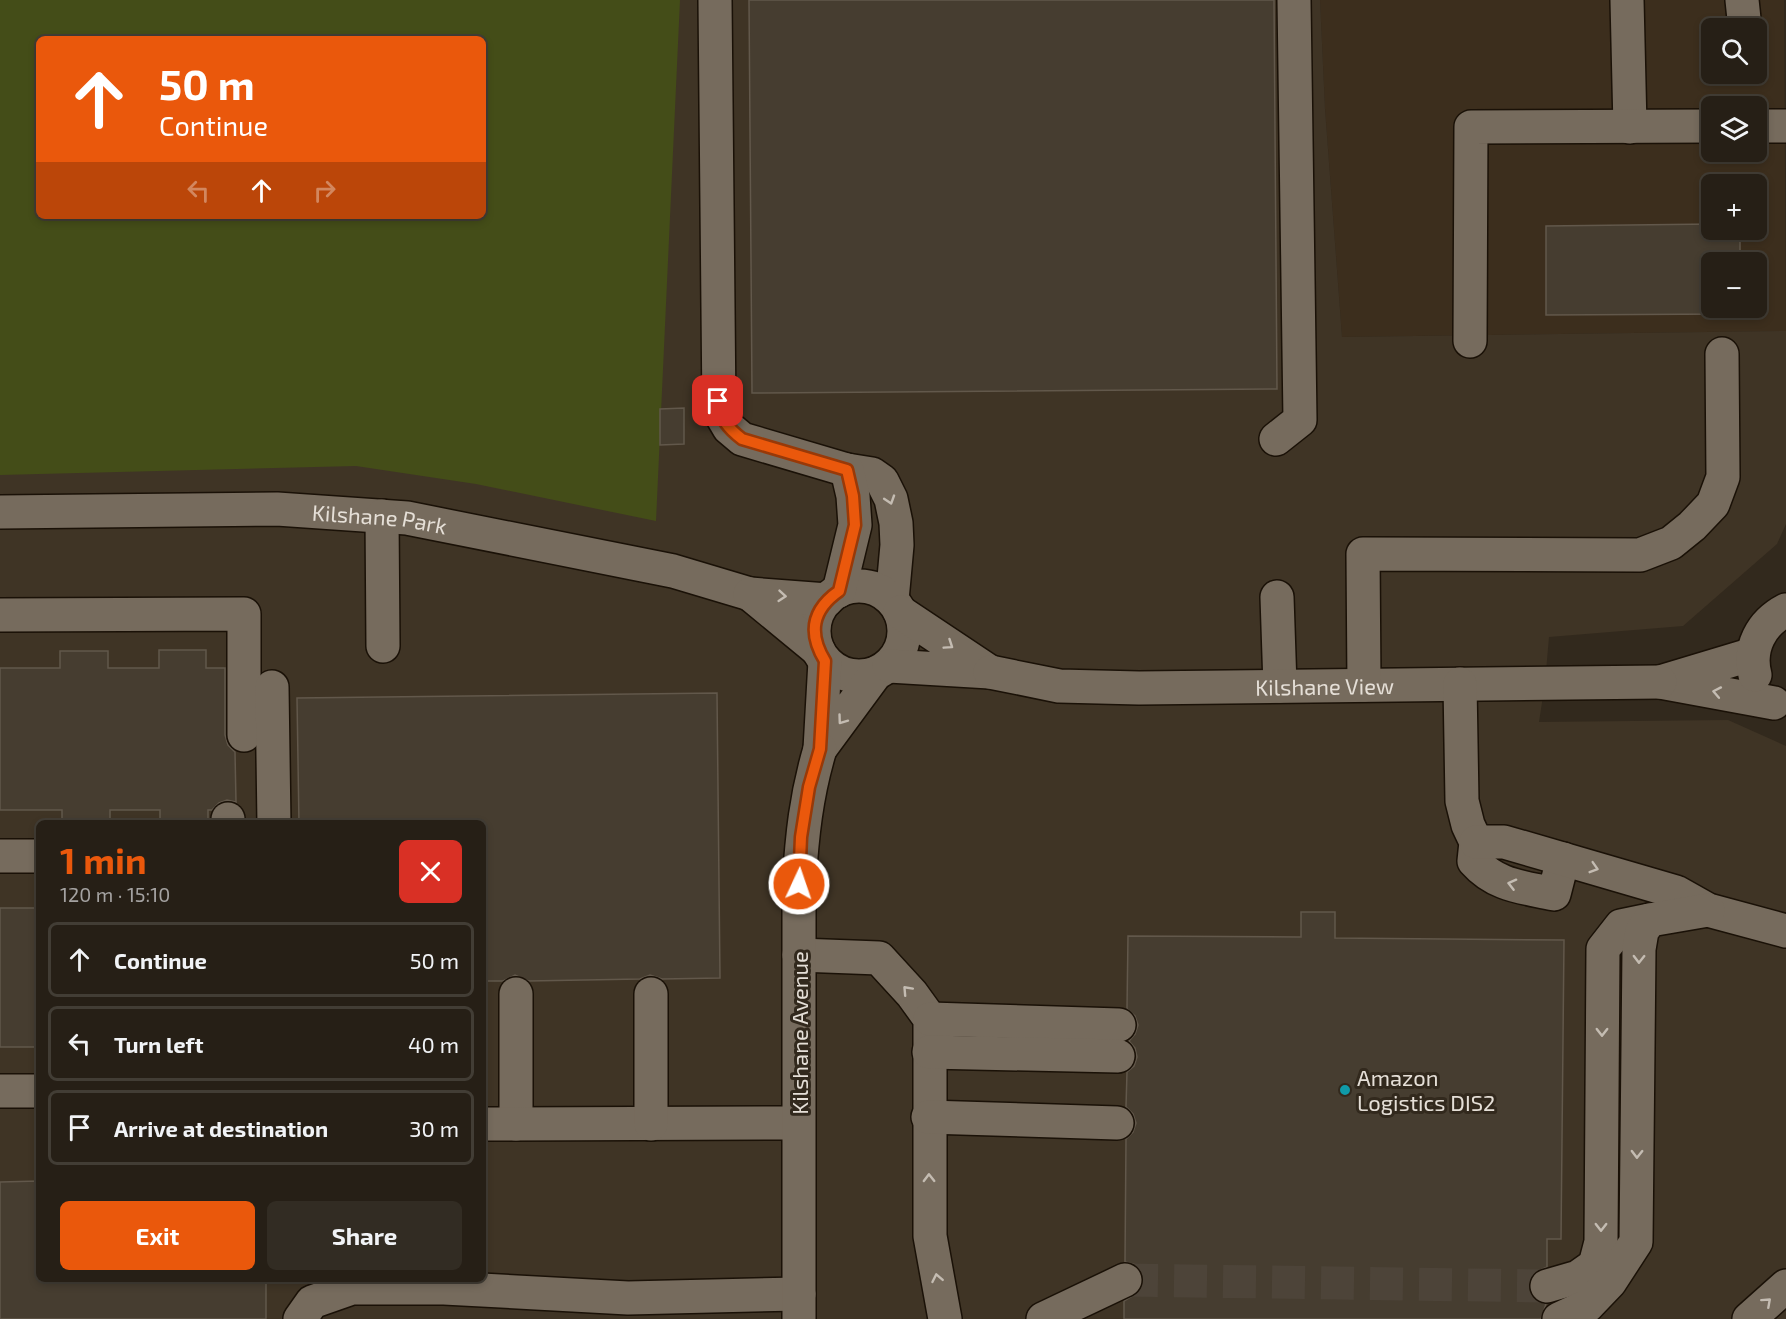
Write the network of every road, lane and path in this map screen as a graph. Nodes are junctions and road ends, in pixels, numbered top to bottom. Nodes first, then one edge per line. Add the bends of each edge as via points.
1 (715, 0) edge
2 (1294, 0) edge
3 (1627, 0) edge
4 (1701, 126) edge
5 (1767, 126) edge
6 (1786, 126) edge
7 (1630, 127) junction
8 (1470, 341) dead end
9 (1722, 354) dead end
10 (1276, 439) dead end
11 (847, 470) junction
12 (0, 512) edge
13 (382, 516) junction
14 (750, 594) junction
15 (833, 596) junction
16 (1277, 597) dead end
17 (896, 606) junction
18 (1785, 609) edge
19 (0, 615) edge
20 (383, 646) dead end
21 (1753, 654) junction
22 (822, 655) junction
23 (882, 669) junction
24 (990, 672) junction
25 (1660, 682) junction
26 (1460, 684) junction
27 (1364, 685) junction
28 (1280, 686) junction
29 (272, 687) dead end
30 (1780, 706) edge
31 (244, 735) dead end
32 (820, 749) junction
33 (274, 820) edge
34 (0, 856) edge
35 (36, 856) edge
36 (1708, 910) junction
37 (1786, 931) edge
38 (799, 955) junction
39 (516, 994) dead end
40 (651, 994) dead end
41 (930, 1019) junction
42 (929, 1052) junction
43 (0, 1091) edge
44 (36, 1091) edge
45 (928, 1117) junction
46 (798, 1123) junction
47 (1117, 1123) dead end
48 (486, 1124) edge
49 (516, 1124) junction
50 (651, 1124) junction
51 (1602, 1274) junction
52 (1125, 1280) tunnel mouth
53 (1546, 1286) tunnel mouth
54 (1786, 1286) edge
55 (799, 1306) edge
56 (1059, 1318) edge
57 (300, 1319) edge
58 (945, 1319) edge
59 (1559, 1319) tunnel mouth
60 (1749, 1319) edge

1 - 11 street via 719,411 729,428 742,439
2 - 10 street via 1300,420
3 - 7 street
4 - 7 street
5 - 6 street
7 - 8 street via 1471,127
9 - 27 street via 1723,477 1713,504 1692,526 1671,543 1640,555 1363,554
11 - 15 street via 855,525
11 -> 17 street via 872,474 882,481 891,500 897,545
12 - 13 street, Kilshane Park via 277,508
13 - 14 street, Kilshane Park via 673,571
13 - 20 street
14 -> 15 street, Kilshane Park
14 - 22 street, Kilshane Park
15 - 17 street via 853,586 867,587 881,592
15 - 22 street via 819,612 815,626
16 - 28 street
17 - 23 street via 904,627 903,641 898,655
17 -> 24 street, Kilshane View
18 - 21 street via 1758,636
19 - 31 street via 244,614
21 - 25 street, Kilshane View
21 - 30 street via 1754,673 1761,690
22 - 23 street via 834,669 848,675 862,676
22 - 32 street, Kilshane Avenue
23 - 24 street, Kilshane View
23 -> 32 street, Kilshane Avenue
24 - 28 street, Kilshane View via 1059,686
25 - 26 street, Kilshane View
30 -> 25 street, Kilshane View
26 - 27 street, Kilshane View
26 -> 36 street via 1462,801 1476,842 1474,861 1485,874 1554,894 1563,859 1676,892
27 - 28 street, Kilshane View
29 - 33 street
32 - 38 street, Kilshane Avenue via 801,837
34 - 35 street
36 - 37 street
36 -> 51 street via 1650,920 1642,931 1636,1242
41 -> 38 street via 879,958
38 - 46 street, Kilshane Avenue
39 - 49 street
40 - 50 street
41 - 42 street
41 - 42 street via 1119,1040
42 - 45 street
43 - 44 street
45 - 47 street
58 -> 45 street via 930,1236
46 - 50 street
46 - 55 street, Kilshane Avenue
48 - 49 street
49 - 50 street
51 - 53 street
51 - 59 street via 1587,1306
52 - 56 street
60 -> 54 street
55 - 57 street via 444,1288 352,1288 312,1302

